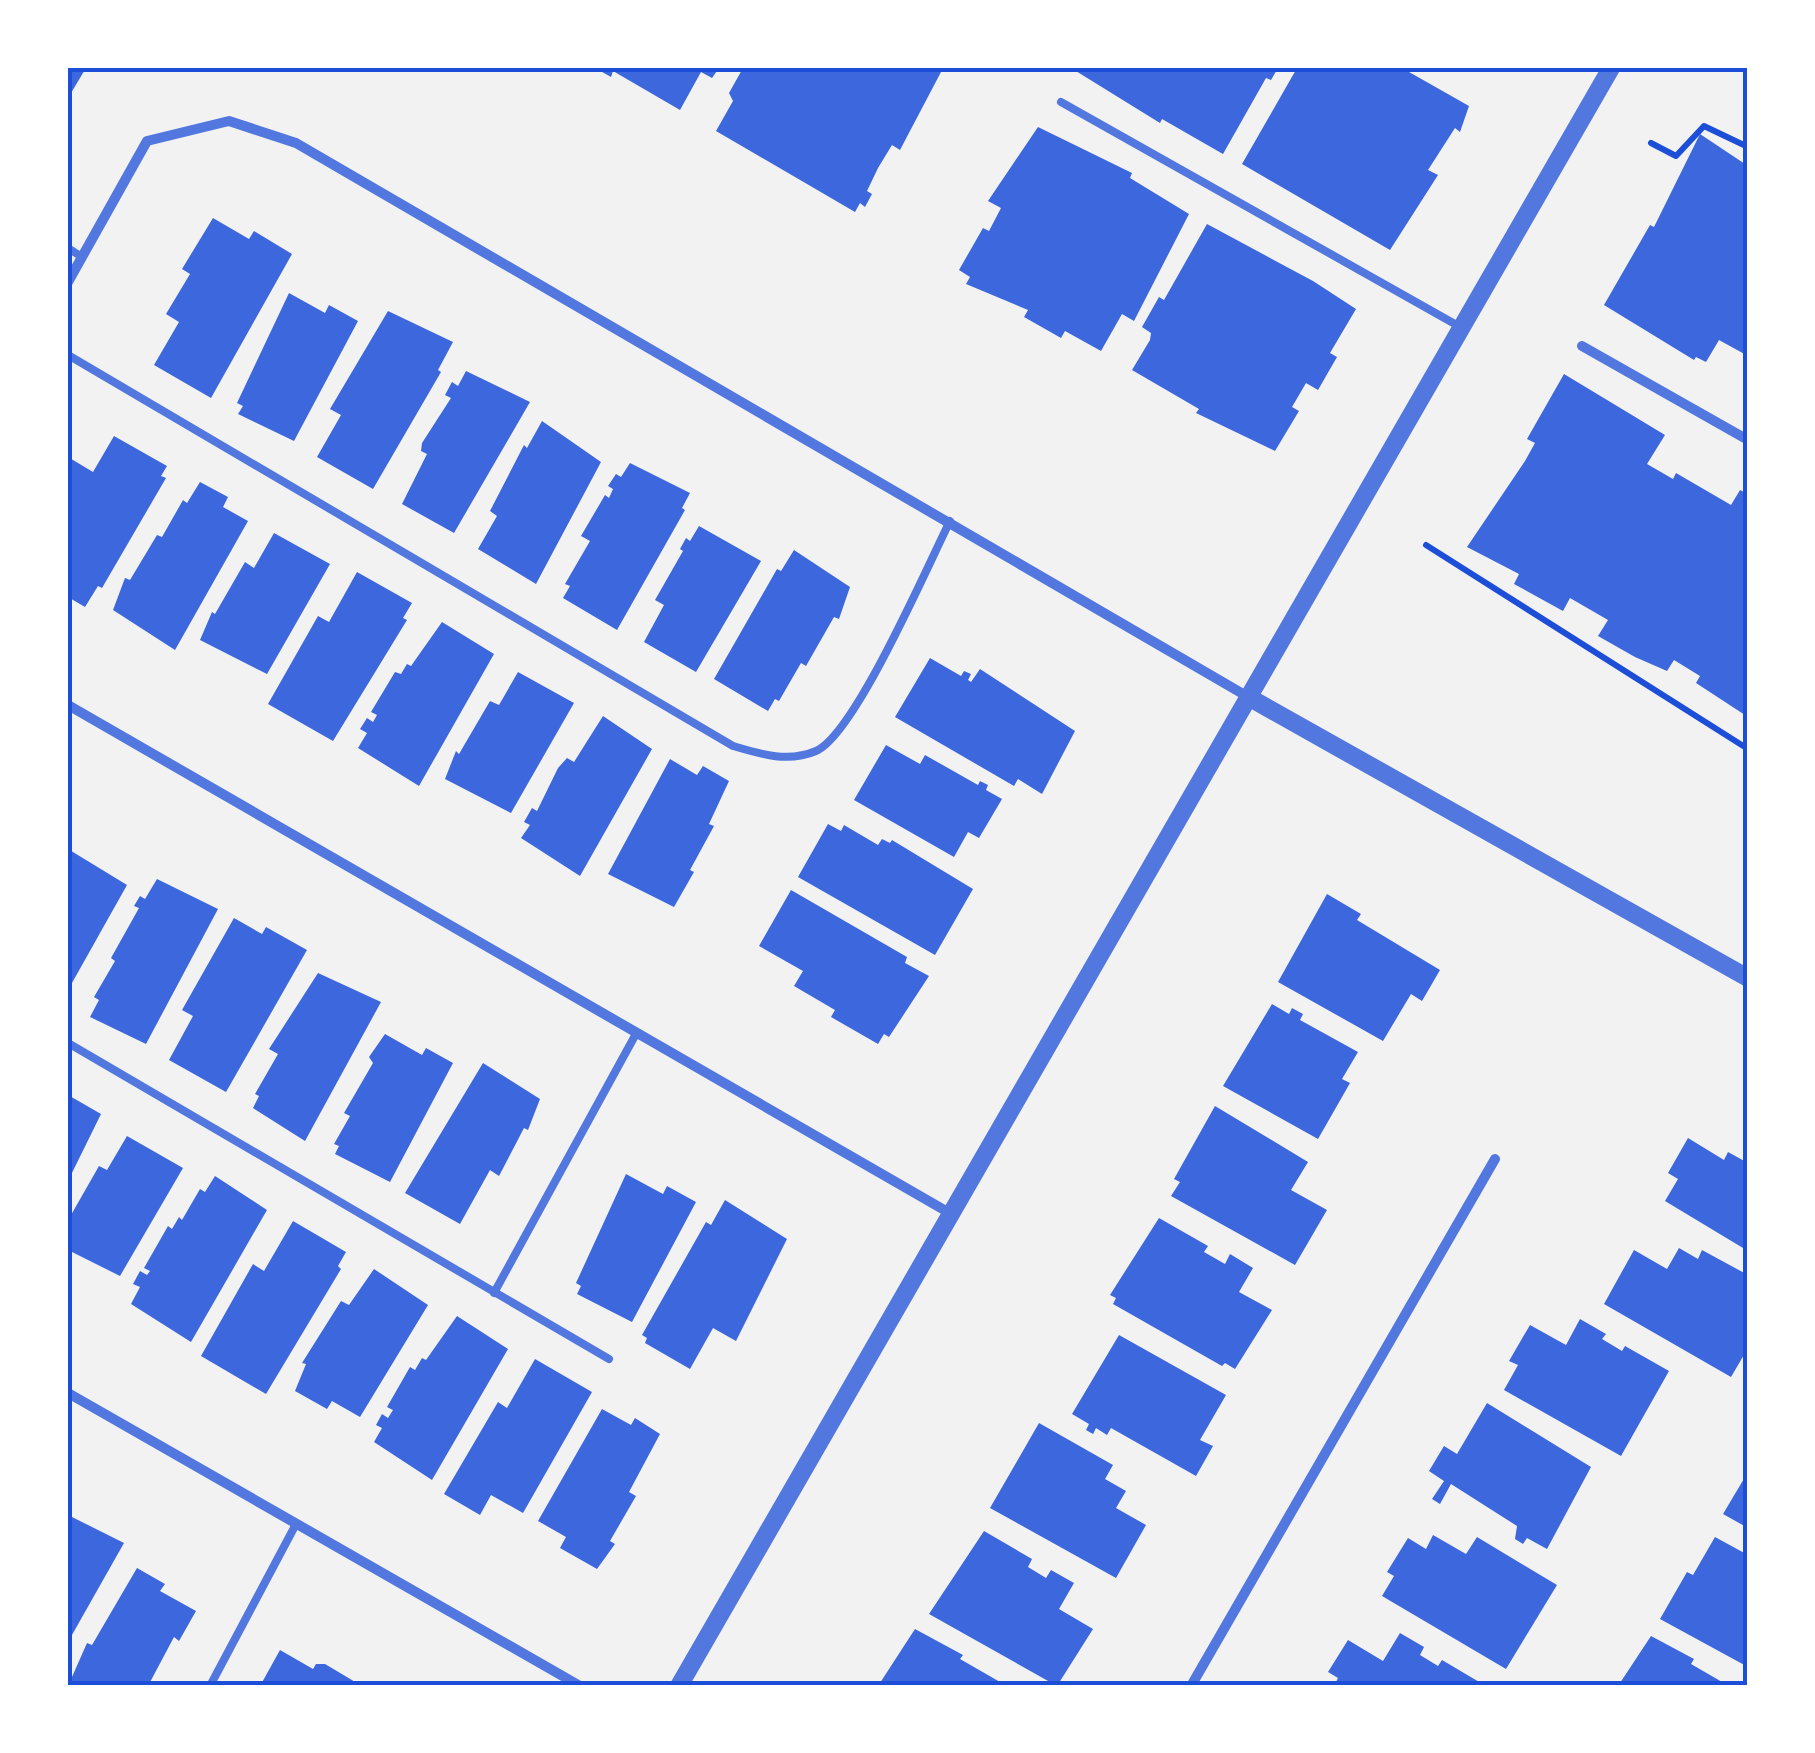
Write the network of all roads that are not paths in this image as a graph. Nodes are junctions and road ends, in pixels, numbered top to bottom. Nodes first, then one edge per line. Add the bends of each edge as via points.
1 (1611, 68) edge
2 (1061, 102) dead end
3 (68, 248) edge
4 (82, 257) junction
5 (68, 282) edge
6 (1462, 328) junction
7 (1582, 346) dead end
8 (68, 355) edge
9 (1748, 440) edge
10 (950, 522) junction
11 (1250, 698) junction
12 (68, 705) edge
13 (1748, 978) edge
14 (637, 1032) junction
15 (68, 1042) edge
16 (1494, 1159) dead end
17 (954, 1215) junction
18 (494, 1293) junction
19 (609, 1359) dead end
20 (68, 1393) edge
21 (296, 1524) junction
22 (210, 1686) edge
23 (580, 1686) edge
24 (679, 1686) edge
25 (1191, 1686) edge

1 - 6 street
2 - 6 lane
3 - 4 lane
4 - 5 street
4 - 10 street via 146,141 230,121 296,143
6 - 11 street
7 - 9 street
8 - 10 lane via 734,746 775,758 816,751 846,724
10 - 11 street
11 - 13 street
11 - 17 street
12 - 14 street
14 - 17 street
14 - 18 lane
15 - 18 lane
16 - 25 street
17 - 24 street
18 - 19 lane
20 - 21 street
21 - 22 lane
21 - 23 street

